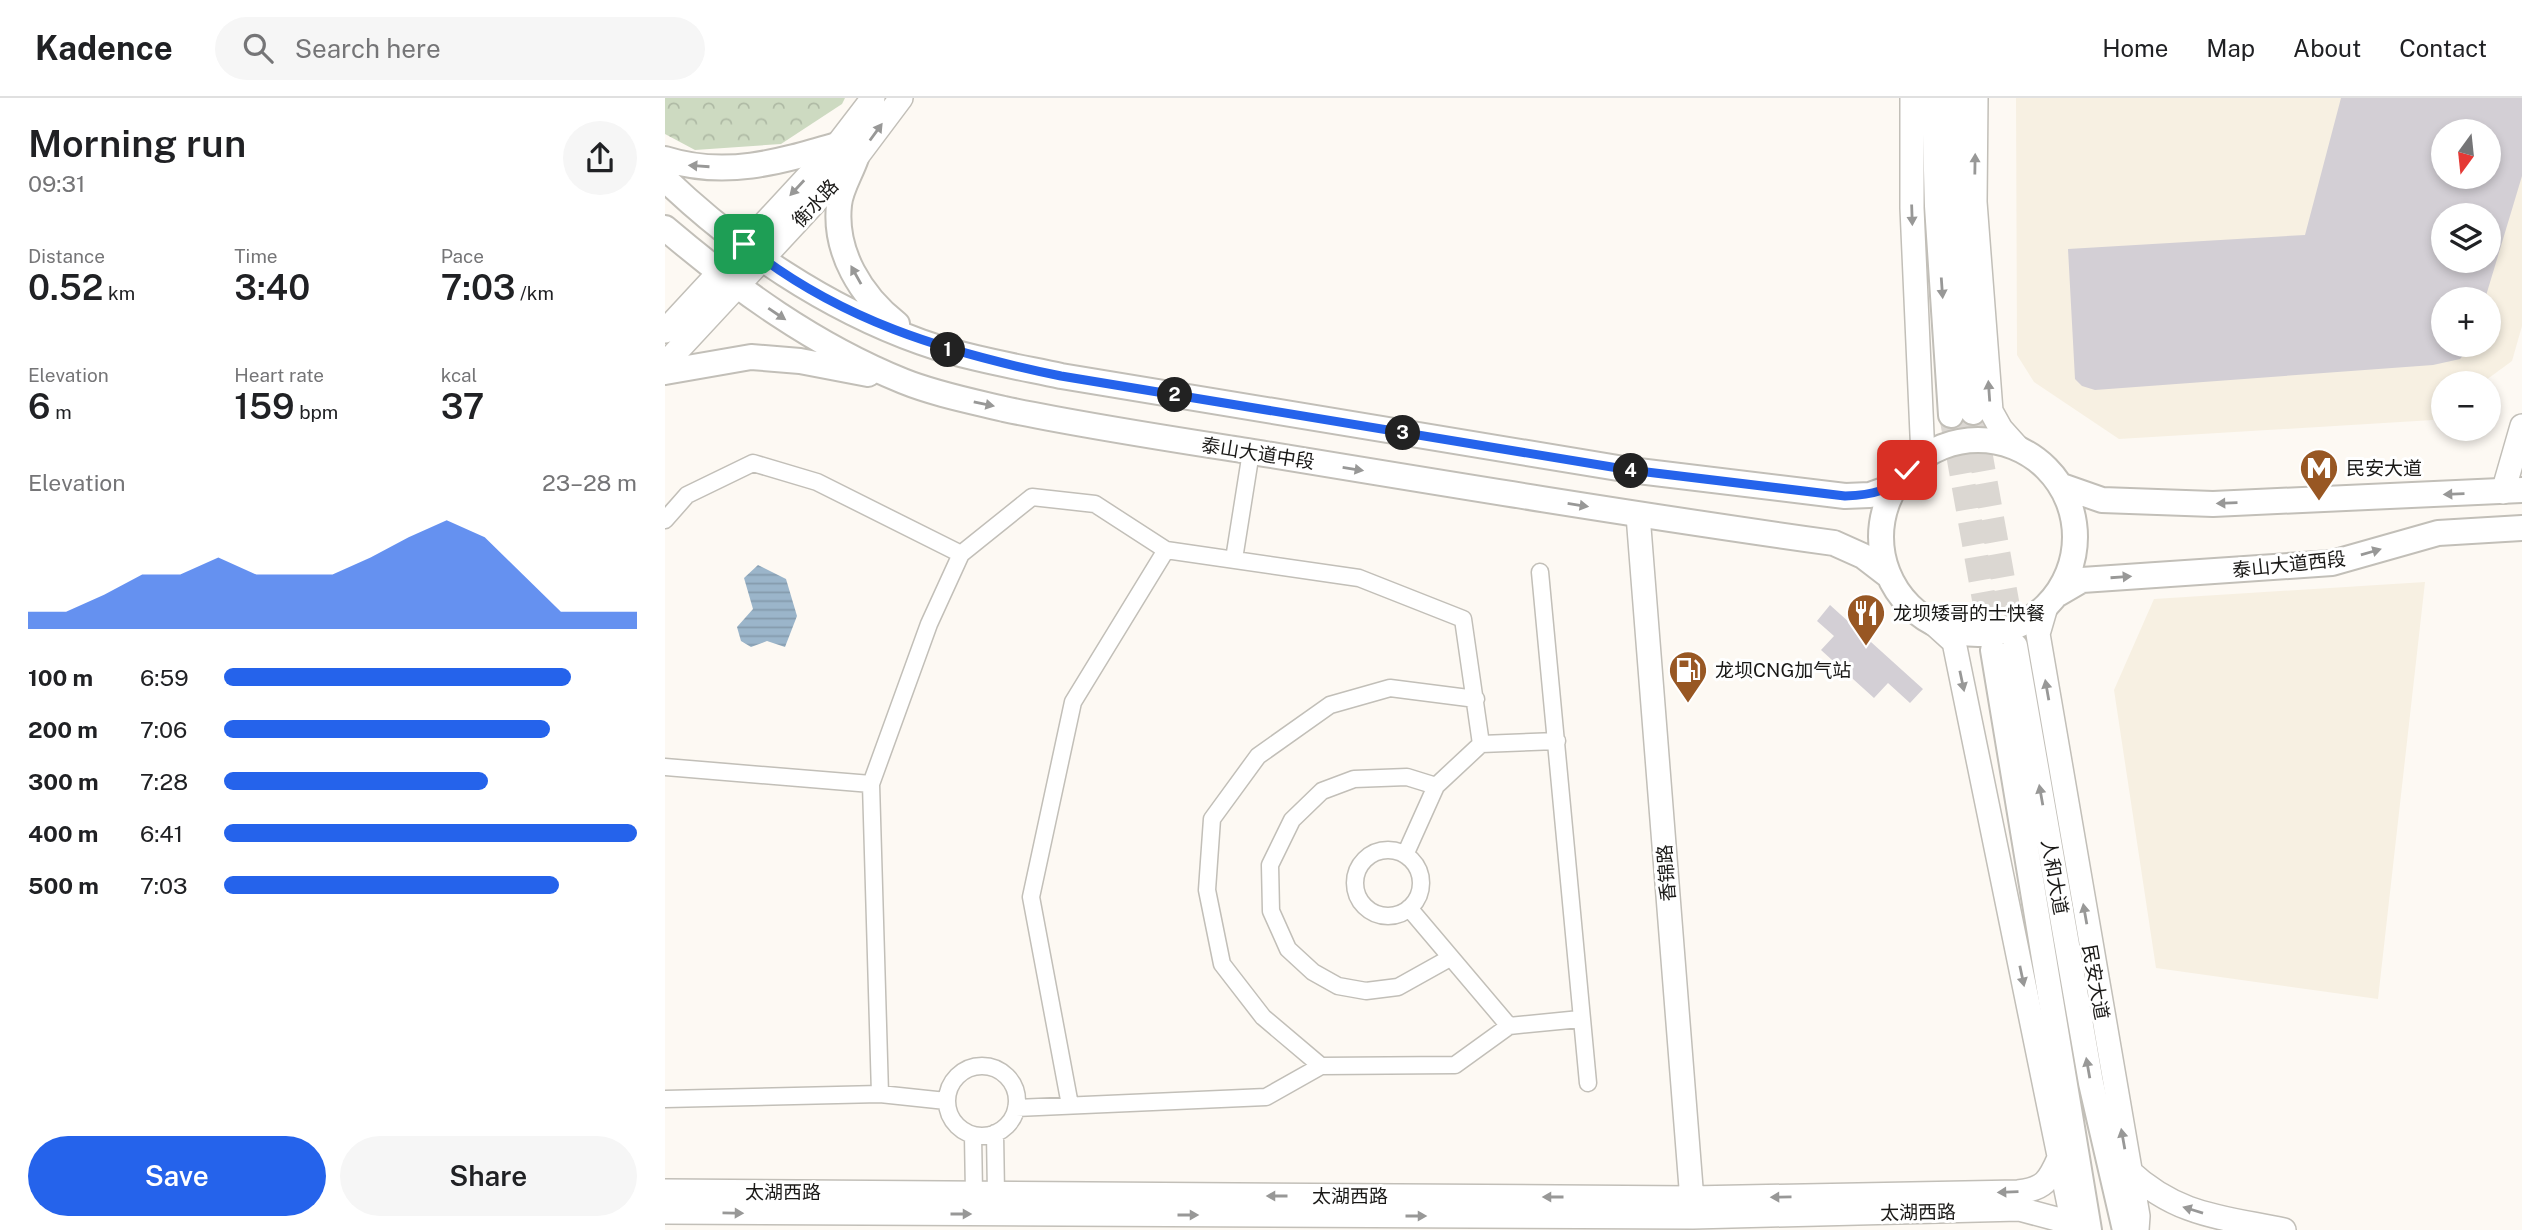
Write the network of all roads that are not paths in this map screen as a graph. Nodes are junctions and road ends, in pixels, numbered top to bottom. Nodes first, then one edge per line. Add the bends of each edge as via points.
1 (873, 98) edge
2 (901, 98) edge
3 (1912, 98) edge
4 (1934, 98) edge
5 (1955, 98) edge
6 (1976, 98) edge
7 (847, 151) junction
8 (665, 159) edge
9 (665, 179) edge
10 (665, 228) edge
11 (754, 251) junction
12 (728, 279) junction
13 (665, 331) edge
14 (919, 341) junction
15 (665, 364) edge
16 (665, 372) edge
17 (904, 381) junction
18 (2522, 426) edge
19 (2019, 449) junction
20 (1251, 452) junction
21 (1923, 457) junction
22 (1895, 486) junction
23 (2062, 486) junction
24 (2512, 491) edge
25 (1638, 515) junction
26 (665, 520) edge
27 (2522, 528) edge
28 (1166, 550) junction
29 (961, 554) junction
30 (1234, 559) junction
31 (1540, 572) dead end
32 (1889, 576) junction
33 (2051, 602) junction
34 (1933, 623) junction
35 (1476, 699) junction
36 (1556, 741) junction
37 (1481, 744) junction
38 (665, 767) edge
39 (870, 784) junction
40 (1436, 786) junction
41 (1405, 855) junction
42 (1409, 908) junction
43 (1450, 958) junction
44 (1580, 1019) junction
45 (1509, 1026) junction
46 (1321, 1066) junction
47 (1588, 1083) dead end
48 (880, 1094) junction
49 (665, 1099) edge
50 (946, 1101) junction
51 (1070, 1105) junction
52 (1016, 1108) junction
53 (995, 1133) junction
54 (973, 1135) junction
55 (2059, 1158) junction
56 (2128, 1170) junction
57 (665, 1191) edge
58 (985, 1194) junction
59 (665, 1212) edge
60 (1693, 1215) edge
61 (1290, 1223) edge
62 (2079, 1230) edge
63 (2125, 1230) edge
64 (2137, 1230) edge
65 (2284, 1230) edge

1 - 7 main road, 衡水路
7 -> 2 main road, 衡水路
3 -> 21 main road
4 -> 5 main road via 1937,206 1962,413
19 -> 6 main road via 1991,411 1975,202
7 -> 8 main road via 734,169 688,166
7 - 11 main road, 衡水路
14 -> 7 main road via 879,310 855,276 839,238
9 - 11 main road
10 - 12 main road, 泰山大道中段
11 - 12 main road, 衡水路
11 - 14 main road via 833,303
12 - 13 main road, 衡水路
12 - 15 main road, 衡水路
12 -> 17 main road, 泰山大道中段 via 813,338
14 - 22 main road via 1061,376 1630,470 1845,496 1870,495
16 - 17 main road via 751,357 800,361
17 -> 20 main road, 泰山大道中段 via 1051,419
18 - 24 main road
19 - 21 main road via 1980,439 1941,447
19 - 23 main road via 2043,464
20 -> 25 main road, 泰山大道中段
20 - 30 street
21 - 22 main road
22 - 32 main road via 1881,524
24 -> 23 main road via 2213,504 2102,500
23 - 33 main road via 2073,513 2076,545 2068,577
25 - 32 main road, 泰山大道中段 via 1834,543 1863,556
25 - 60 main road, 香锦路
26 - 29 street via 687,495 753,463 817,482
33 -> 27 main road, 泰山大道西段 via 2082,579 2332,563 2438,533
28 - 29 street via 1095,503 1032,497
28 - 30 street
28 - 51 street via 1073,702 1031,897
29 - 39 street via 929,624
30 - 35 street via 1359,578 1463,619
31 - 36 street
32 - 34 main road via 1907,603
33 - 34 main road via 2007,630 1986,634
56 -> 33 main road, 民安大道 via 2038,634
34 -> 55 main road via 1954,642
35 - 37 street
35 - 46 street via 1390,688 1330,705 1258,756 1212,819 1207,890 1222,964 1263,1017
36 - 37 street
36 - 44 street
37 - 40 street
38 - 39 street
39 - 48 street
40 - 41 street
40 - 43 street via 1407,777 1354,779 1322,791 1291,820 1270,865 1271,911 1289,949 1313,972 1338,986 1366,991 1398,987
41 - 42 street via 1421,881 1416,901
41 - 42 street via 1374,853 1359,867 1355,887 1363,905 1381,915
42 - 43 street
43 - 45 street
44 - 45 street
44 - 47 street
45 - 46 street via 1455,1065
46 - 51 street via 1266,1097
48 - 49 street
48 - 50 street
50 - 52 street via 954,1079 974,1066 985,1066 1006,1075 1013,1085
50 - 54 street via 954,1122
51 - 52 street
52 - 53 street via 1005,1127
53 - 54 street
53 - 58 street
54 - 58 street
55 -> 60 main road, 太湖西路 via 2037,1190
55 - 62 main road
56 - 64 main road, 民安大道
65 -> 56 main road via 2175,1205 2151,1192
57 - 58 main road, 太湖西路
60 -> 58 main road, 太湖西路
59 -> 61 main road, 太湖西路
61 -> 60 main road, 太湖西路
60 - 62 main road, 太湖西路 via 2019,1209
63 -> 62 main road, 人和大道 via 2004,648

